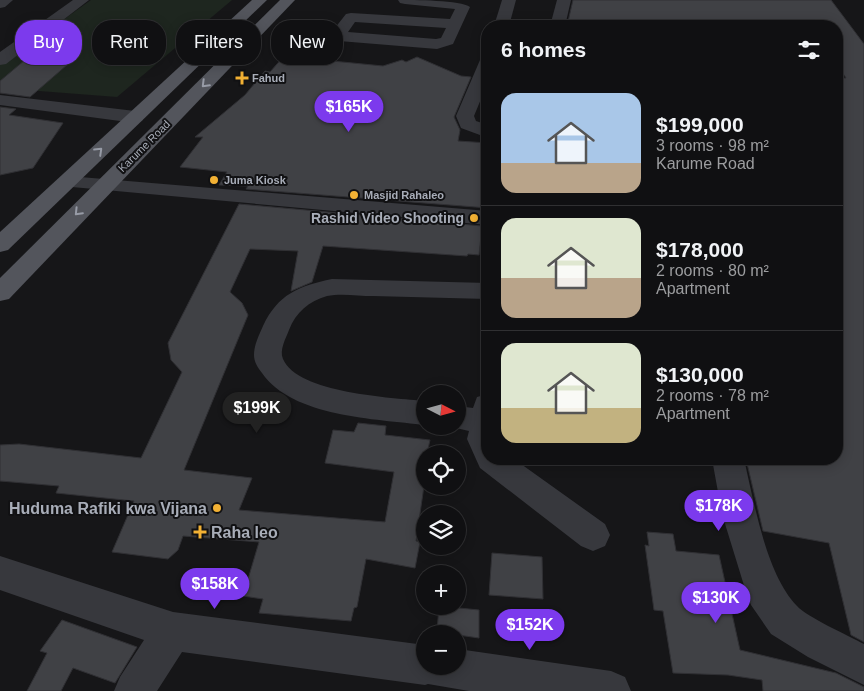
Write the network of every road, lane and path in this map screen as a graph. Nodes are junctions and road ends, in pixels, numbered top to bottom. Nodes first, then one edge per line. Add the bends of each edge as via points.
1 (6, 0) edge
2 (82, 0) edge
3 (260, 0) edge
4 (288, 0) edge
5 (406, 0) edge
6 (509, 0) edge
7 (564, 0) edge
8 (0, 4) edge
9 (503, 20) edge
10 (559, 20) edge
11 (455, 24) junction
12 (0, 60) edge
13 (481, 77) edge
14 (0, 100) edge
15 (135, 117) junction
16 (481, 129) edge
17 (68, 182) junction
18 (105, 185) junction
19 (481, 217) edge
20 (0, 245) edge
21 (481, 291) edge
22 (0, 293) edge
23 (416, 412) edge
24 (498, 465) edge
25 (729, 465) edge
26 (593, 535) dead end
27 (0, 573) edge
28 (173, 631) junction
29 (416, 664) edge
30 (864, 665) edge
31 (466, 671) edge
32 (134, 691) edge
33 (611, 691) edge

1 - 8 street
2 - 12 street
3 - 15 main road, Karume Road
4 -> 18 main road, Karume Road
5 - 11 street via 461,5 463,7
6 - 9 street
7 - 10 street
11 - 11 street via 443,44 339,36 351,17
13 - 16 street via 465,116 468,124
14 - 15 street
17 -> 15 main road, Karume Road
17 - 18 street
17 - 20 main road, Karume Road
18 - 19 street
18 -> 22 main road, Karume Road
21 - 23 street via 332,287 314,290 295,300 281,314 268,350 269,363 280,377 298,389 337,402
24 - 26 street
25 - 30 street via 739,514 764,592 784,621
27 - 28 street
28 - 29 street
28 - 32 street
31 - 33 street

